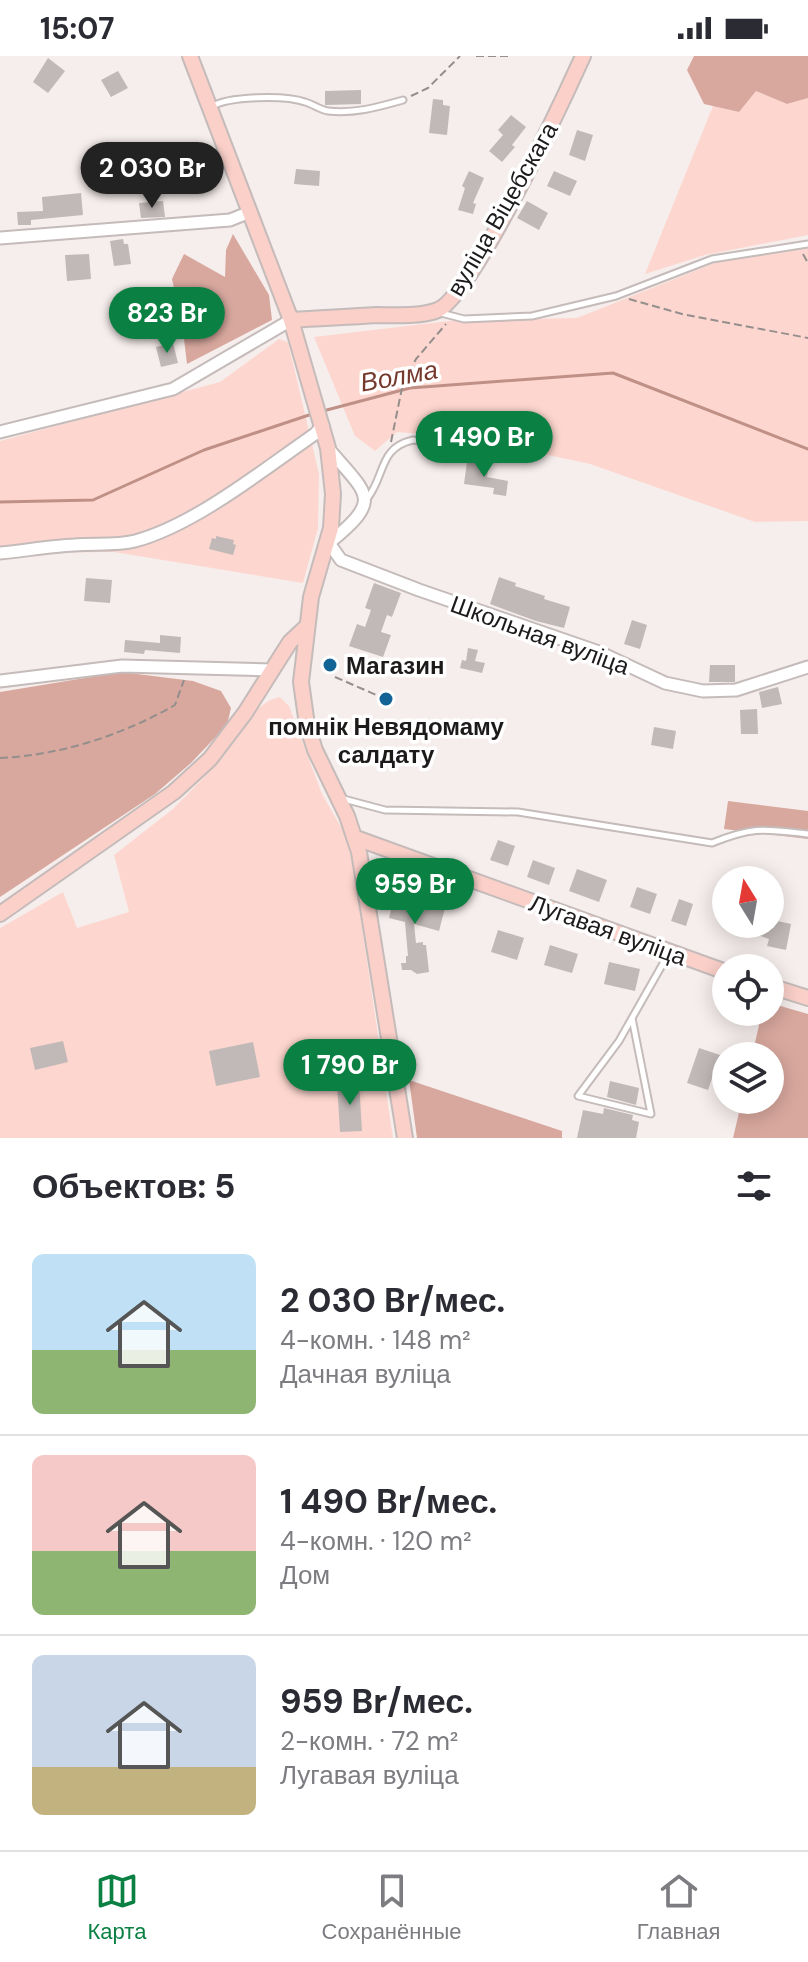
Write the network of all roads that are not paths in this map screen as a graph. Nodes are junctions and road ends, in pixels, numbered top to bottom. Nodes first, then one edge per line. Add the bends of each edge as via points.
1 (190, 56) edge
2 (583, 56) edge
3 (403, 100) road end
4 (210, 108) junction
5 (250, 212) junction
6 (0, 238) edge
7 (808, 244) edge
8 (436, 311) junction
9 (291, 320) junction
10 (323, 425) junction
11 (0, 432) edge
12 (489, 447) dead end
13 (328, 448) junction
14 (366, 500) junction
15 (329, 543) junction
16 (0, 553) edge
17 (341, 560) junction
18 (320, 568) junction
19 (306, 627) junction
20 (808, 667) edge
21 (271, 670) junction
22 (0, 681) edge
23 (339, 798) junction
24 (808, 834) edge
25 (356, 838) junction
26 (0, 914) edge
27 (670, 952) junction
28 (712, 967) edge
29 (784, 990) edge
30 (808, 998) edge
31 (632, 1018) junction
32 (405, 1138) edge

1 - 4 street
2 - 8 street, вуліца Віцебскага via 477,261 456,296
3 - 4 lane via 361,112 254,98 218,102
4 - 5 street
5 - 6 street via 230,220
5 - 9 street
7 - 8 lane via 712,259 616,296 532,316 464,319
8 - 9 street, вуліца Віцебскага
9 - 10 street
9 - 11 street via 173,389
10 - 13 street
10 - 16 street via 223,496 153,535 113,544
12 - 14 lane via 403,442 390,451
13 - 14 street
13 - 15 street via 333,494
14 - 15 street via 364,510
15 - 17 street
15 - 18 street
17 - 18 street
17 - 20 street, Школьная вуліца via 599,652 665,683 703,691 736,690
18 - 19 street
19 - 21 street
19 - 23 street via 301,682 307,725
21 - 22 street via 122,666
21 - 26 street via 210,759 174,792
23 - 24 lane via 385,810 518,812 712,843 761,828
23 - 25 street
25 - 27 street, Лугавая вуліца
25 - 32 street
27 - 28 street, Лугавая вуліца
27 - 31 lane
29 - 30 street
31 - 31 lane via 648,1100 651,1114 578,1096

